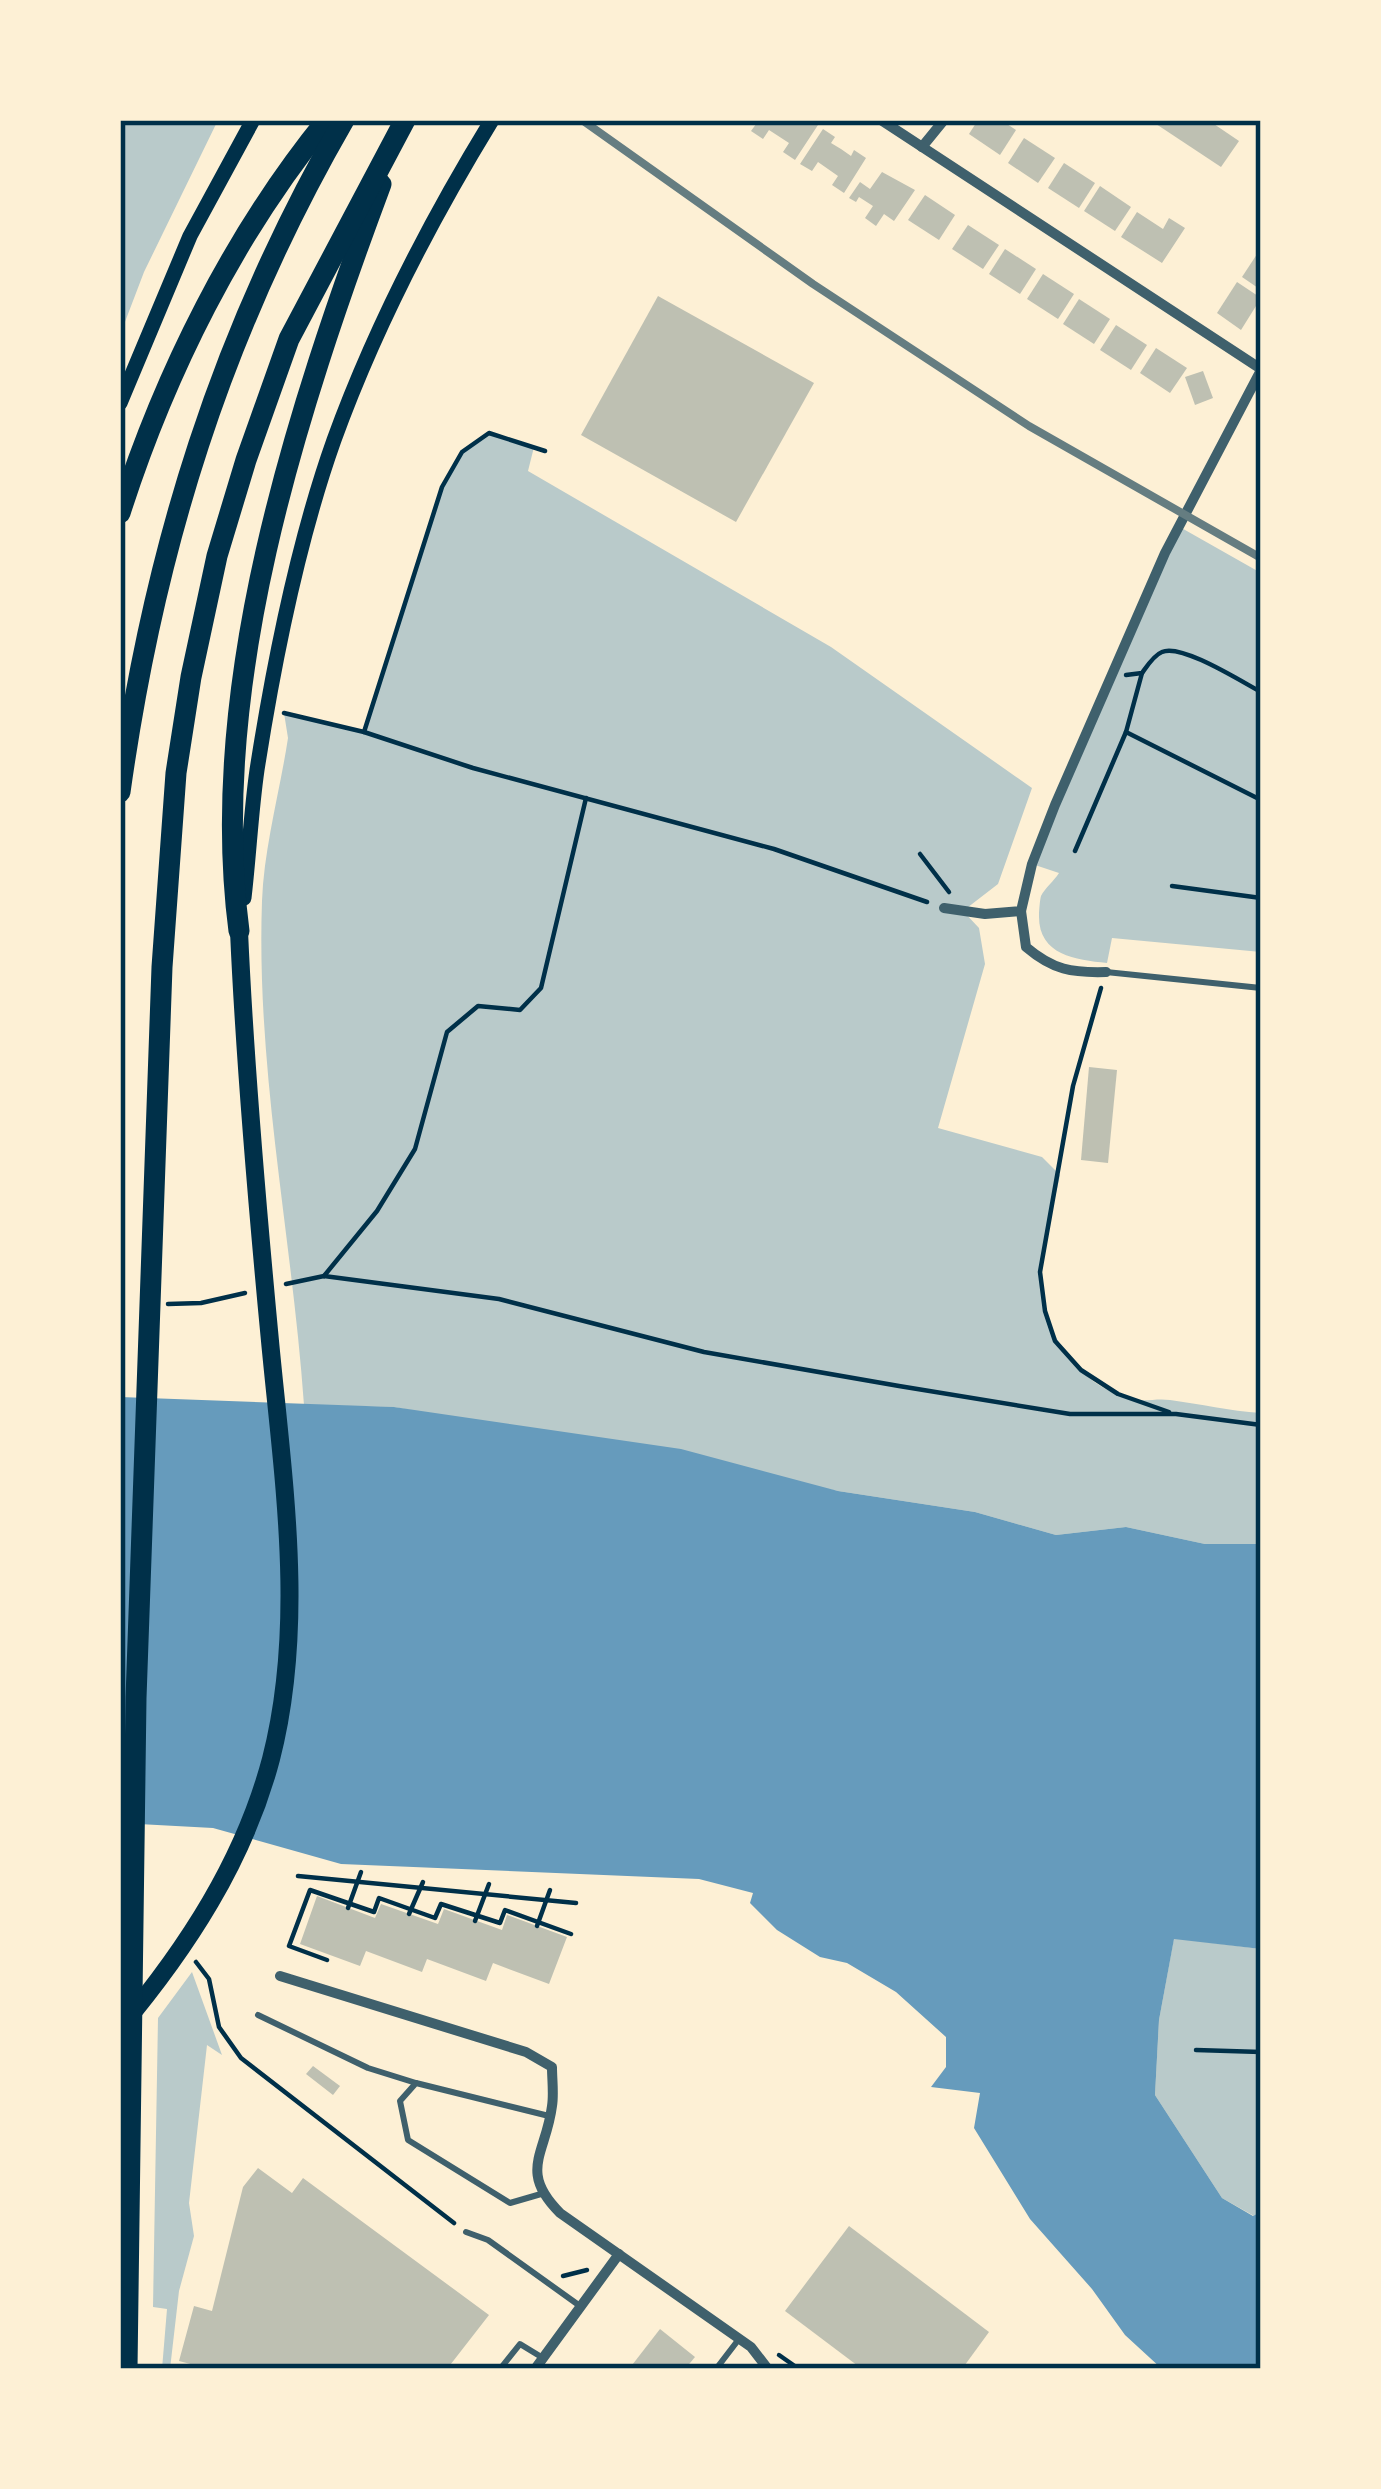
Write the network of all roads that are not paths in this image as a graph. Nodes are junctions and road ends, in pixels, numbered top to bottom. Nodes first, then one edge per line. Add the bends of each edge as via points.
1 (253, 120) edge
2 (327, 120) edge
3 (344, 120) edge
4 (492, 120) edge
5 (881, 120) edge
6 (944, 120) edge
7 (405, 121) edge
8 (922, 147) junction
9 (1261, 370) edge
10 (120, 403) edge
11 (120, 512) edge
12 (120, 792) edge
13 (944, 908) road end
14 (1021, 910) junction
15 (239, 931) junction
16 (1106, 971) joint
17 (1261, 988) edge
18 (280, 1976) dead end
19 (258, 2015) dead end
20 (120, 2028) edge
21 (416, 2083) junction
22 (550, 2116) junction
23 (541, 2194) junction
24 (466, 2232) road end
25 (619, 2254) junction
26 (580, 2306) junction
27 (739, 2339) junction
28 (538, 2364) edge
29 (127, 2369) edge
30 (500, 2369) edge
31 (716, 2369) edge
32 (768, 2369) edge

1 - 10 main road via 181,256
2 - 11 highway via 220,279
3 - 12 highway via 296,202 206,420 164,556
4 - 15 main road via 371,344 332,445 272,691
5 - 8 street
6 - 8 street
7 - 15 highway via 267,546 232,790
7 - 29 highway via 289,339 217,556 176,773 136,1698
8 - 9 street
9 - 14 street via 1165,553 1055,805
13 - 14 street
14 - 16 street via 1026,947 1041,960 1070,973
15 - 20 highway via 284,1492 285,1681 270,1760 219,1891
16 - 17 lane
18 - 22 street via 526,2052 552,2067
19 - 21 lane
21 - 22 lane
21 - 23 lane via 400,2102 408,2140 510,2203
22 - 23 street via 535,2167
23 - 25 street
24 - 26 lane
25 - 26 street
25 - 27 street
26 - 28 street
27 - 31 lane
27 - 32 street
28 - 30 lane via 520,2344

